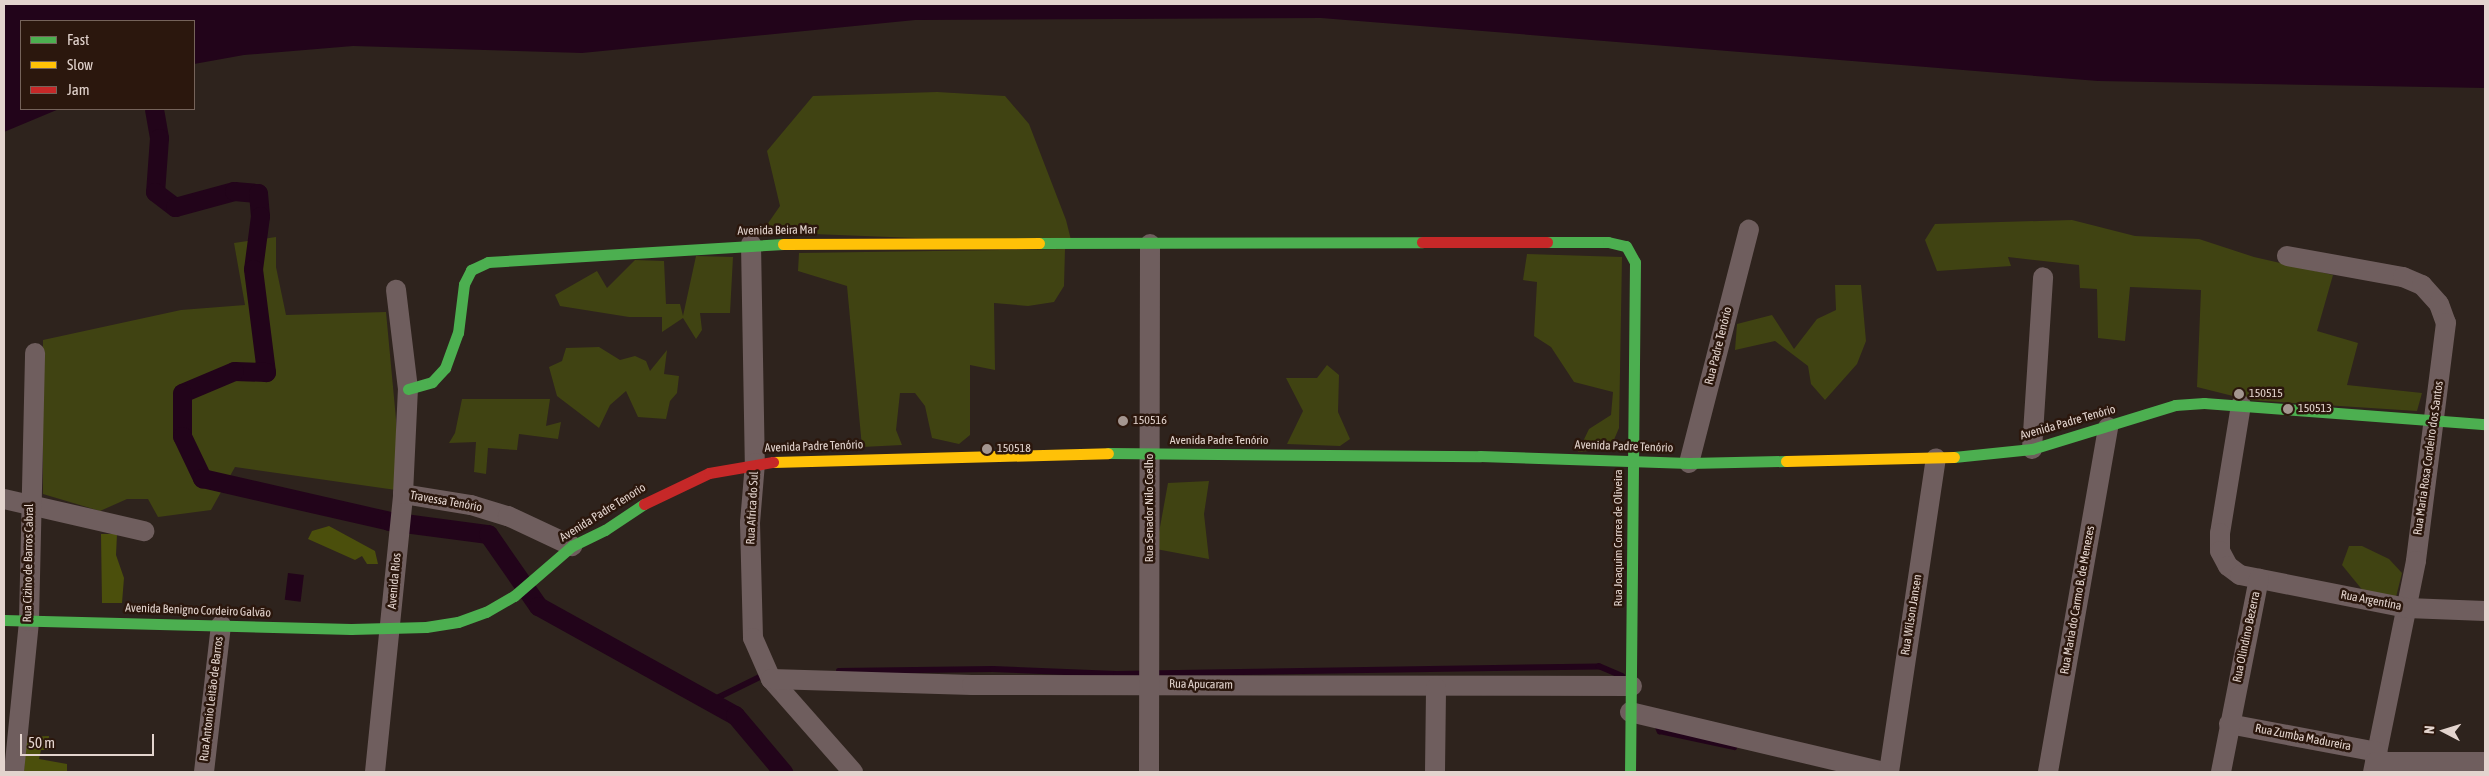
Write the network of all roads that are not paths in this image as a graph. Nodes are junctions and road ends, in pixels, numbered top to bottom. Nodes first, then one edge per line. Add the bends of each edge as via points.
1 (1749, 230) dead end
2 (751, 244) junction
3 (1150, 244) junction
4 (1626, 246) joint
5 (2287, 256) dead end
6 (2043, 277) dead end
7 (396, 290) dead end
8 (35, 353) dead end
9 (408, 389) junction
10 (2241, 405) junction
11 (2436, 420) junction
12 (2485, 424) edge
13 (2108, 427) junction
14 (2032, 449) junction
15 (1150, 454) junction
16 (1936, 458) junction
17 (1632, 461) junction
18 (755, 463) junction
19 (1690, 463) junction
20 (4, 499) edge
21 (403, 501) junction
22 (30, 505) junction
23 (144, 531) dead end
24 (572, 546) junction
25 (2259, 579) junction
26 (2406, 608) junction
27 (2485, 611) edge
28 (4, 620) edge
29 (28, 621) junction
30 (221, 625) junction
31 (391, 628) junction
32 (771, 678) junction
33 (1149, 685) junction
34 (1632, 686) junction
35 (1436, 688) junction
36 (1630, 712) junction
37 (12, 720) edge
38 (2229, 724) junction
39 (2375, 762) edge
40 (2485, 762) edge
41 (14, 772) edge
42 (204, 772) edge
43 (375, 772) edge
44 (853, 772) edge
45 (1148, 772) edge
46 (1436, 772) edge
47 (1630, 772) edge
48 (1883, 772) edge
49 (1889, 772) edge
50 (2048, 772) edge
51 (2221, 772) edge

1 - 19 street, Rua Padre Tenório
2 - 3 main road, Avenida Beira Mar
2 - 9 main road, Avenida Beira Mar via 488,262 471,270 464,284 458,333 446,368 432,382
2 - 18 street, Rua Africa do Sul
3 - 4 main road, Avenida Beira Mar via 1608,242
3 - 15 street, Rua Senador Nilo Coelho
4 - 17 main road, Rua Joaquim Correa de Oliveira via 1635,262
5 - 11 street, Rua Maria Rosa Cordeiro dos Santos via 2403,277 2422,285 2439,304 2446,323
6 - 14 street
7 - 9 street, Avenida Rios
8 - 22 street, Rua Cizino de Barros Cabral
9 - 21 street, Avenida Rios
10 - 11 main road, Avenida Padre Tenório
10 - 13 main road, Avenida Padre Tenório via 2174,405
10 - 25 street, Rua Olindino Bezerra via 2220,533 2220,551 2228,566 2240,575
11 - 12 main road, Avenida Padre Tenório
11 - 26 street, Rua Maria Rosa Cordeiro dos Santos
13 - 14 main road, Avenida Padre Tenório
13 - 50 street, Rua Maria do Carmo B. de Menezes
14 - 16 main road, Avenida Padre Tenório
15 - 17 main road, Avenida Padre Tenório via 1480,456
15 - 18 main road, Avenida Padre Tenório via 1062,453
15 - 33 street, Rua Senador Nilo Coelho
16 - 19 main road, Avenida Padre Tenório
16 - 49 street, Rua Wilson Jansen
17 - 19 main road, Avenida Padre Tenório
17 - 34 main road, Rua Joaquim Correa de Oliveira
18 - 24 main road, Avenida Padre Tenorio via 684,482
18 - 32 street, Rua Africa do Sul via 750,523 753,638
20 - 22 street
21 - 24 street, Travessa Tenório via 471,505 499,513
21 - 31 street, Avenida Rios
22 - 23 street
22 - 29 street, Rua Cizino de Barros Cabral
24 - 31 main road, Avenida Padre Tenorio via 514,596 492,608 458,622
25 - 26 street, Rua Argentina
25 - 38 street, Rua Olindino Bezerra
26 - 27 street, Rua Argentina
26 - 39 street, Rua Maria Rosa Cordeiro dos Santos
28 - 29 main road, Avenida Benigno Cordeiro Galvão
29 - 30 main road, Avenida Benigno Cordeiro Galvão
29 - 37 street, Rua Cizino de Barros Cabral
30 - 31 main road, Avenida Benigno Cordeiro Galvão
30 - 42 street, Rua Antonio Leitão de Barros
31 - 43 street, Avenida Rios
32 - 33 street, Rua Apucaram via 972,686
32 - 44 street, Rua Africa do Sul
33 - 35 street, Rua Apucaram
33 - 45 street, Rua Senador Nilo Coelho
34 - 35 street, Rua Apucaram
34 - 36 main road, Rua Joaquim Correa de Oliveira
35 - 46 street
36 - 47 main road, Rua Joaquim Correa de Oliveira
36 - 48 street
37 - 41 street, Rua Cizino de Barros Cabral
38 - 39 street, Rua Zumba Madureira
38 - 51 street, Rua Olindino Bezerra
39 - 40 street, Rua Zumba Madureira

